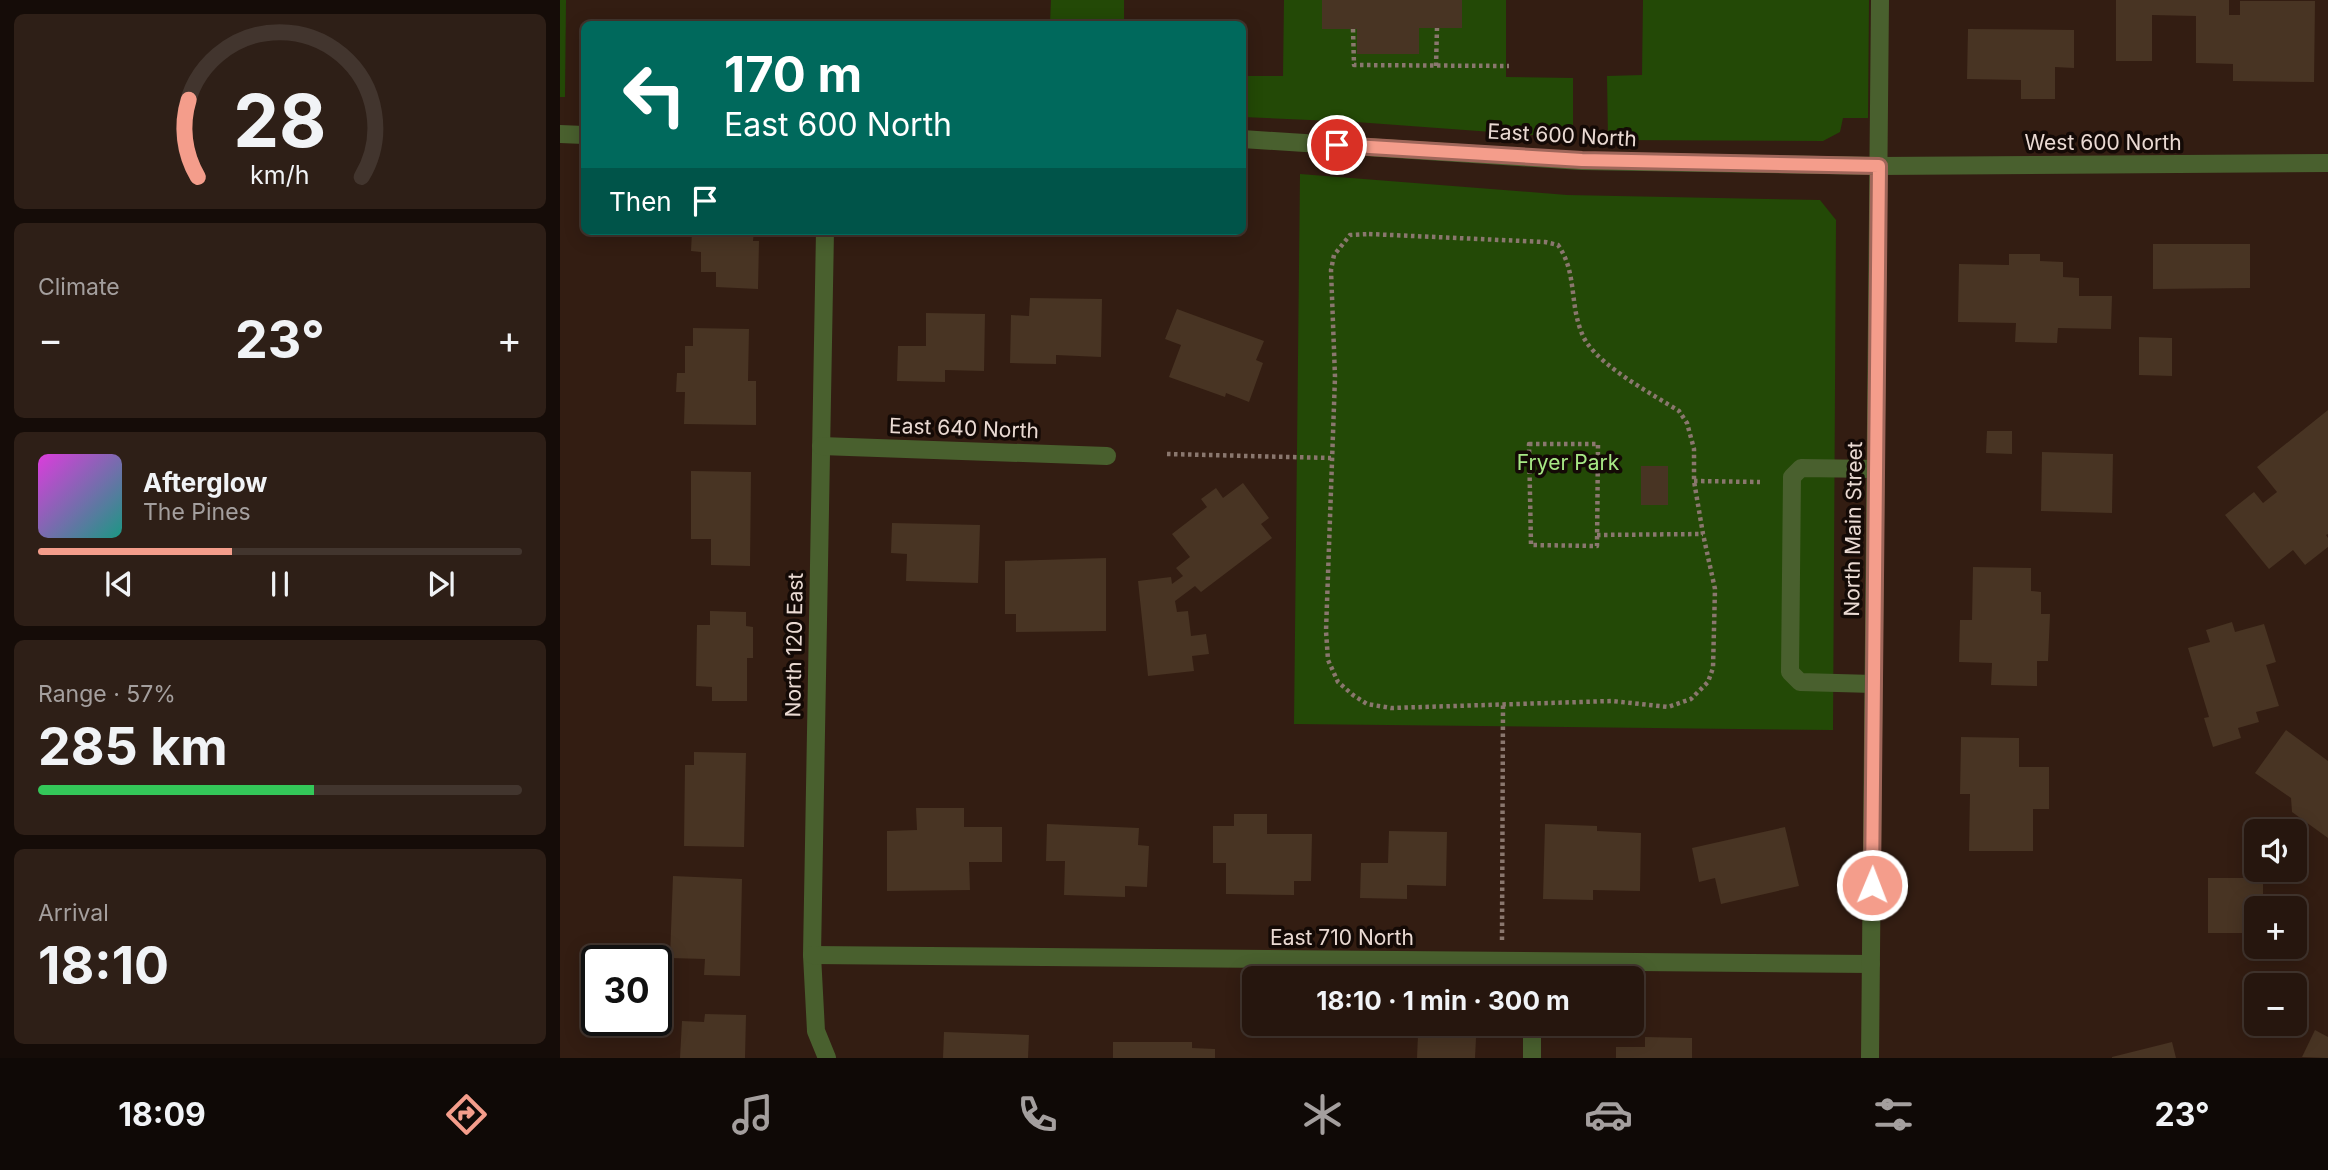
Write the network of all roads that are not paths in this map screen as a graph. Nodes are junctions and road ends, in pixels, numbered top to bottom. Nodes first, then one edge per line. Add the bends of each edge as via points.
1 (1880, 0) edge
2 (560, 134) edge
3 (581, 135) edge
4 (1246, 139) edge
5 (2328, 163) edge
6 (1879, 166) junction
7 (825, 235) edge
8 (821, 446) junction
9 (1107, 456) dead end
10 (1876, 469) junction
11 (1874, 684) junction
12 (812, 955) junction
13 (1871, 964) junction
14 (1339, 966) edge
15 (1644, 968) edge
16 (1532, 1036) edge
17 (827, 1058) edge
18 (1532, 1058) edge
19 (1870, 1058) edge

1 - 6 street, North Main Street
2 - 3 street
4 - 6 street, East 600 North via 1582,160
5 - 6 street, West 600 North
6 - 10 street, North Main Street
7 - 8 street, North 120 East
8 - 9 street, East 640 North
8 - 12 street, North 120 East
10 - 11 street, North Main Street
10 - 11 street via 1801,468 1792,477 1790,630 1790,672 1800,682
11 - 13 street, North Main Street
12 - 14 street, East 710 North
12 - 17 street, North 120 East via 816,1031
13 - 15 street, East 710 North
13 - 19 street, North Main Street
16 - 18 street

